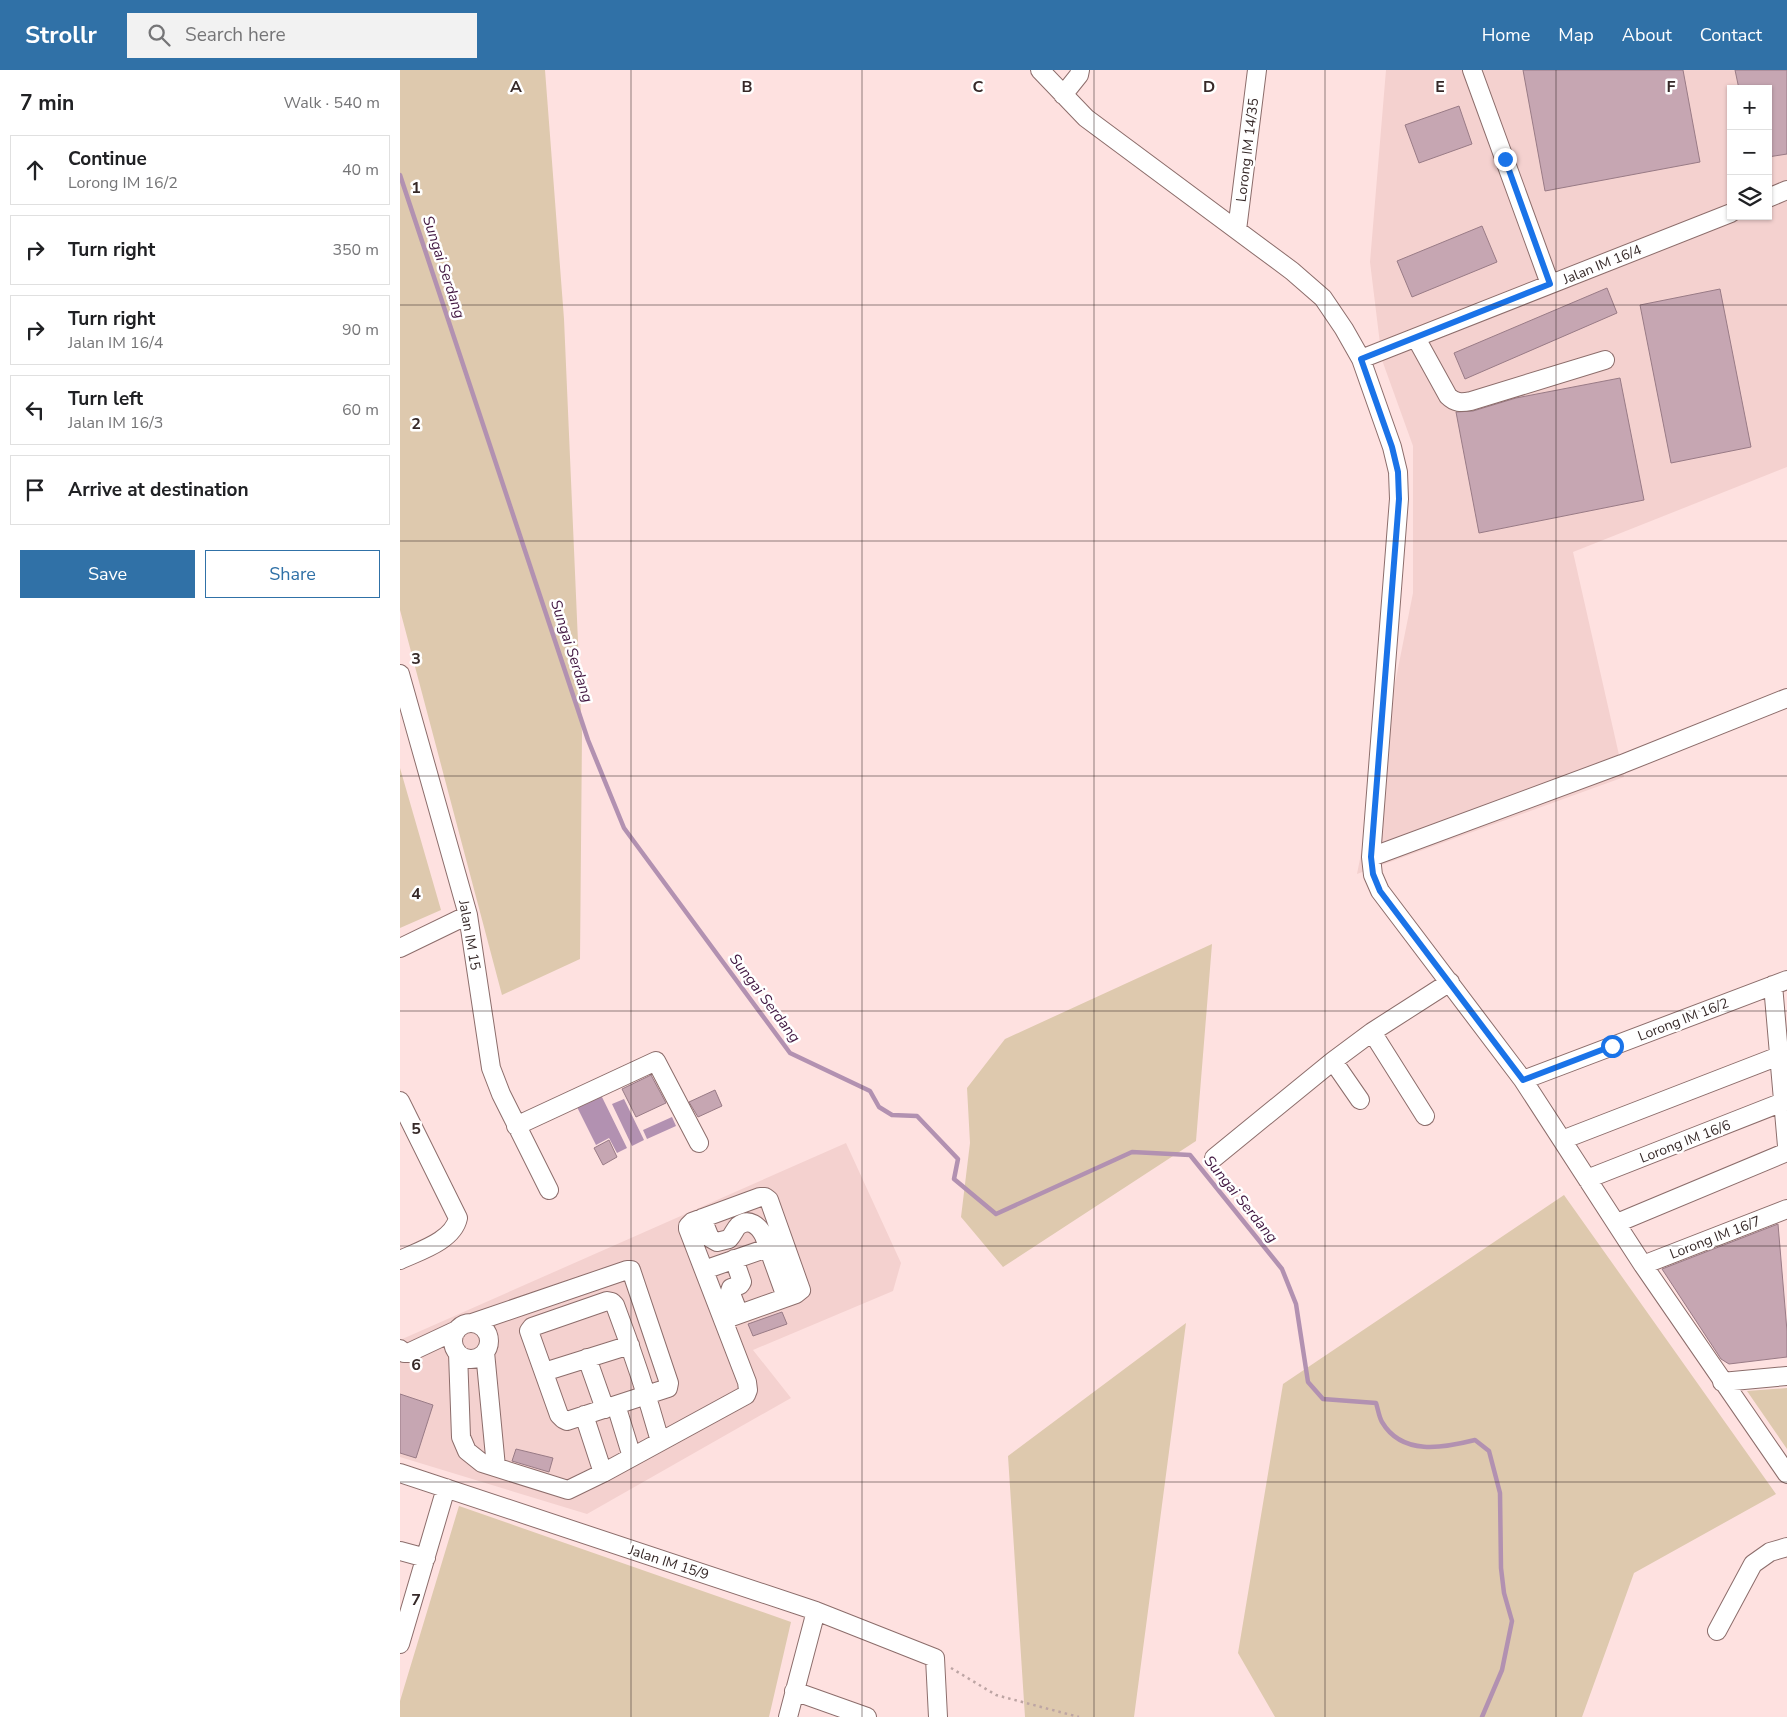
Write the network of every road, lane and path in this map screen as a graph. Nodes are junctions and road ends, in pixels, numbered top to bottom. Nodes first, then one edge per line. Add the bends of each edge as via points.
1 (1040, 70) edge
2 (1080, 70) edge
3 (1257, 70) edge
4 (1472, 70) edge
5 (1063, 95) junction
6 (1787, 190) edge
7 (1772, 196) edge
8 (1727, 215) edge
9 (1237, 230) junction
10 (1550, 284) junction
11 (1416, 338) junction
12 (1361, 359) junction
13 (1605, 360) dead end
14 (400, 674) edge
15 (1784, 705) edge
16 (1371, 857) junction
17 (468, 915) junction
18 (400, 948) edge
19 (1450, 982) junction
20 (1780, 982) edge
21 (1372, 1032) junction
22 (1779, 1056) junction
23 (1333, 1061) junction
24 (1523, 1080) junction
25 (1360, 1100) dead end
26 (400, 1101) edge
27 (1783, 1102) junction
28 (1425, 1116) dead end
29 (516, 1126) junction
30 (1562, 1140) junction
31 (1787, 1142) edge
32 (699, 1143) dead end
33 (1214, 1158) dead end
34 (1587, 1179) junction
35 (549, 1190) dead end
36 (1787, 1209) edge
37 (702, 1218) junction
38 (1617, 1223) junction
39 (776, 1244) junction
40 (734, 1259) junction
41 (400, 1260) edge
42 (1643, 1265) junction
43 (704, 1270) junction
44 (786, 1298) junction
45 (731, 1317) junction
46 (465, 1326) junction
47 (630, 1345) junction
48 (400, 1350) edge
49 (485, 1352) junction
50 (458, 1353) junction
51 (587, 1358) junction
52 (544, 1372) junction
53 (1787, 1376) edge
54 (1722, 1382) junction
55 (647, 1395) junction
56 (610, 1407) junction
57 (584, 1415) junction
58 (660, 1441) junction
59 (632, 1457) junction
60 (496, 1467) junction
61 (400, 1473) edge
62 (603, 1473) junction
63 (1787, 1474) edge
64 (446, 1488) junction
65 (1787, 1547) edge
66 (400, 1551) edge
67 (426, 1558) junction
68 (816, 1611) junction
69 (404, 1619) edge
70 (1717, 1631) dead end
71 (400, 1644) edge
72 (935, 1658) junction
73 (794, 1691) junction
74 (788, 1717) edge
75 (867, 1717) edge
76 (938, 1717) edge
77 (1079, 1717) edge

1 - 5 street
2 - 5 street
3 - 9 street, Lorong IM 14/35
4 - 10 street
5 - 9 street via 1086,118
6 - 7 street
8 - 10 street, Jalan IM 16/4
9 - 12 street via 1323,298
10 - 11 street, Jalan IM 16/4
11 - 12 street, Jalan IM 16/4
11 - 13 street via 1454,402 1470,401
12 - 16 street via 1398,472
14 - 17 street, Jalan IM 15
15 - 16 street
16 - 19 street via 1380,891
17 - 18 street
17 - 29 street, Jalan IM 15 via 491,1068
19 - 21 street
19 - 24 street
20 - 22 street
20 - 24 street, Lorong IM 16/2
21 - 23 street
21 - 28 street
22 - 27 street
22 - 30 street
23 - 25 street
23 - 33 street
24 - 30 street
26 - 41 street via 458,1218 452,1232 443,1239
27 - 31 street
27 - 34 street, Lorong IM 16/6
29 - 32 street via 656,1060
29 - 35 street, Jalan IM 15
30 - 34 street
31 - 38 street
34 - 38 street
36 - 42 street, Lorong IM 16/7
37 - 39 street via 710,1238 717,1242 729,1239 738,1226 751,1222
37 - 39 street via 760,1196 765,1197 769,1200
37 - 43 street via 689,1224 688,1229
38 - 42 street
39 - 40 street
39 - 44 street via 769,1272
39 - 44 street via 801,1287 799,1293
40 - 43 street
40 - 45 street via 742,1282 730,1291
42 - 54 street
43 - 45 street
44 - 45 street
45 - 58 street via 747,1382 746,1395
46 - 48 street via 408,1353
46 - 49 street via 478,1324 486,1331 489,1342
46 - 50 street via 453,1339
46 - 55 street via 631,1270 670,1386
47 - 51 street
47 - 52 street via 615,1305 607,1301 530,1328
47 - 55 street
49 - 50 street via 475,1358
49 - 60 street
50 - 60 street via 461,1437 467,1451 478,1461
51 - 52 street
51 - 56 street
52 - 57 street via 560,1417 567,1421
53 - 54 street
54 - 63 street
55 - 56 street
55 - 58 street
56 - 57 street
56 - 59 street
57 - 62 street
58 - 59 street
59 - 62 street
60 - 62 street via 568,1490
61 - 64 street, Jalan IM 15/9
64 - 67 street
64 - 68 street, Jalan IM 15/9
65 - 70 street via 1770,1552 1753,1564
66 - 67 street
67 - 69 street
68 - 72 street, Jalan IM 15/9
68 - 73 street
69 - 71 street
72 - 76 street
72 - 77 path via 996,1695
73 - 74 street
73 - 75 street

